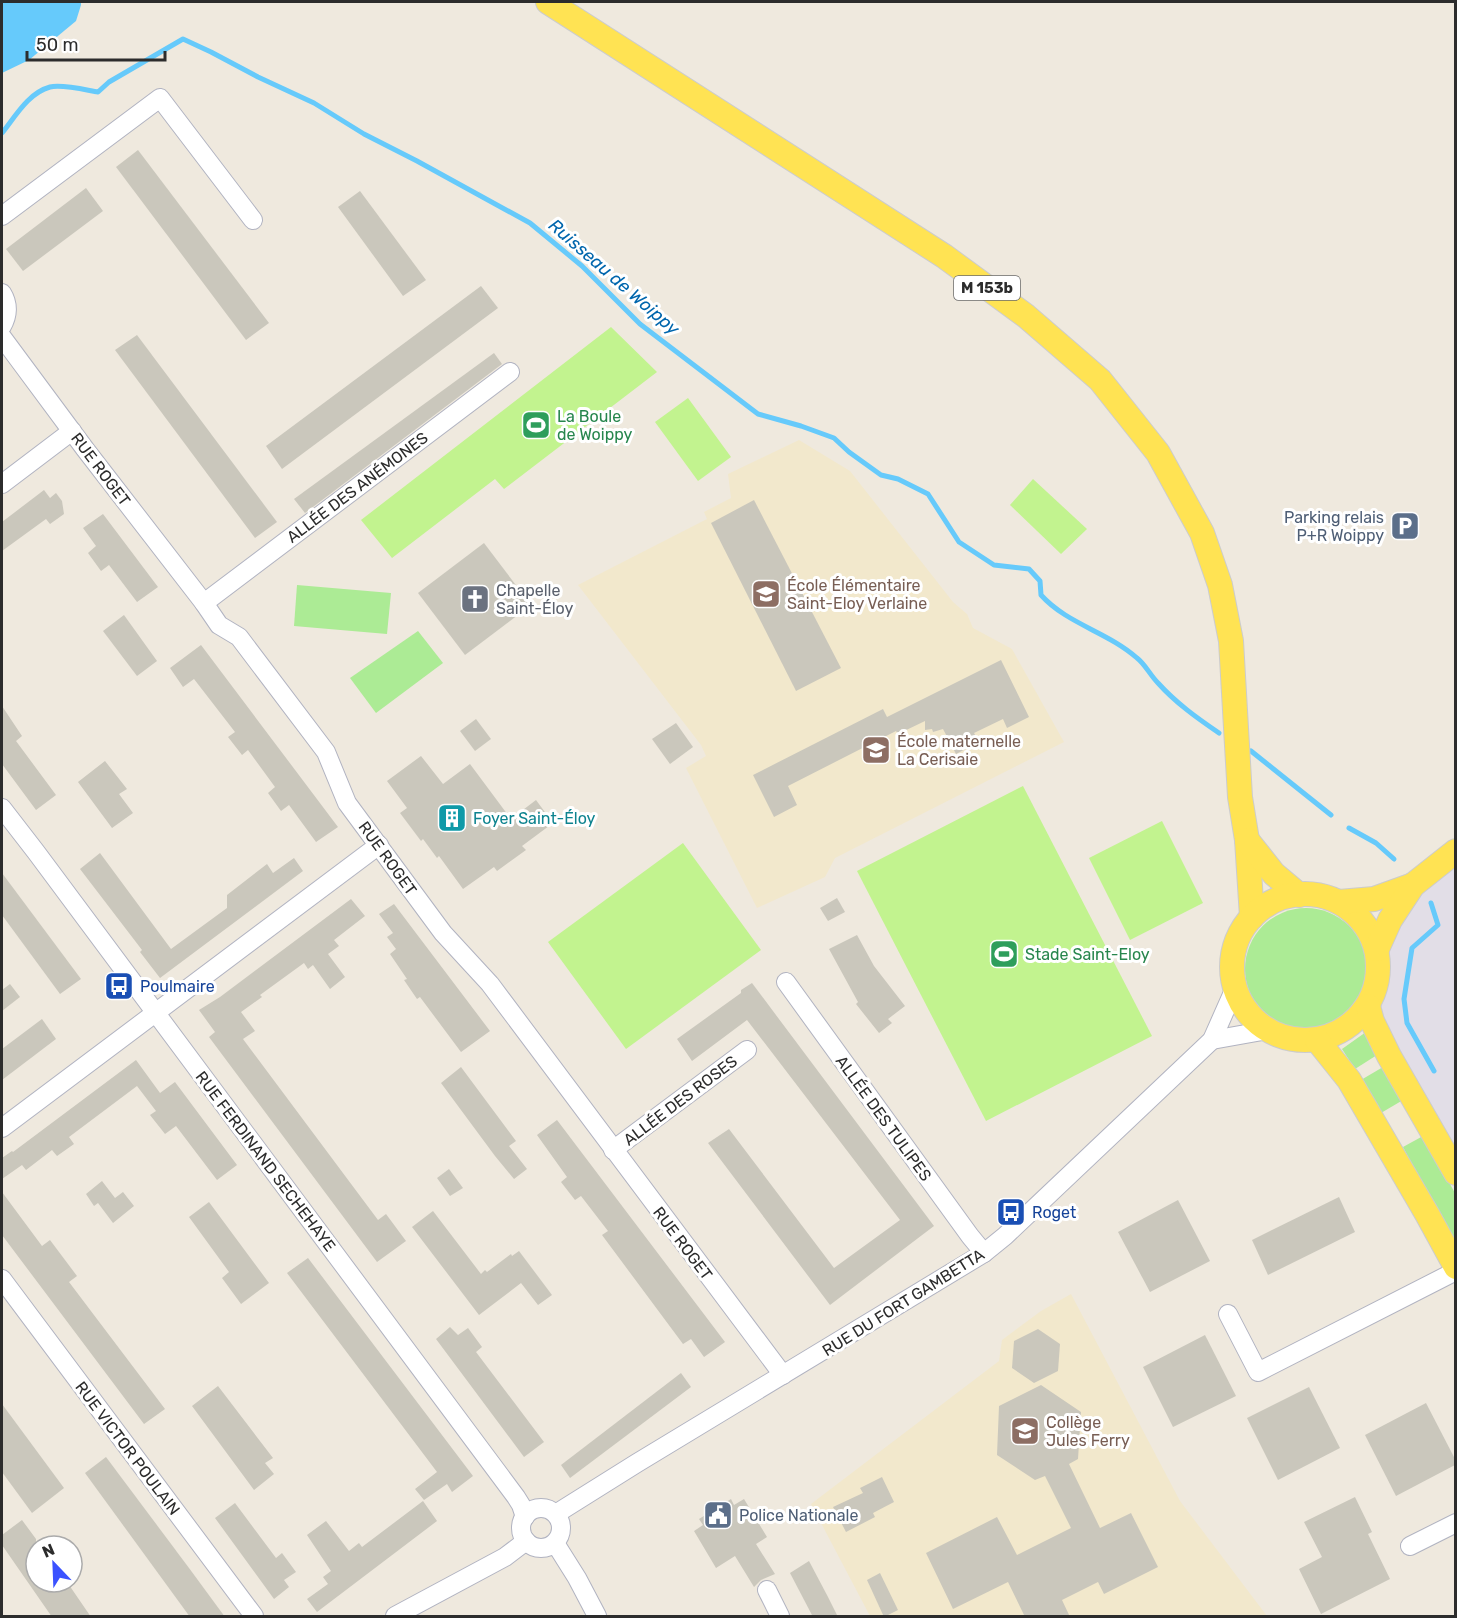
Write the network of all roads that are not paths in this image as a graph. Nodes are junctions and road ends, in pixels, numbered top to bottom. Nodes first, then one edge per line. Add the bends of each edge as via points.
1 (548, 2) edge
2 (2, 216) edge
3 (253, 220) dead end
4 (2, 293) edge
5 (2, 326) edge
6 (2, 337) edge
7 (510, 372) dead end
8 (72, 431) junction
9 (2, 483) edge
10 (204, 603) junction
11 (4, 815) edge
12 (1247, 840) junction
13 (378, 845) junction
14 (1455, 851) edge
15 (1413, 885) junction
16 (1299, 895) junction
17 (1339, 902) junction
18 (1252, 917) junction
19 (1377, 949) junction
20 (786, 982) dead end
21 (1235, 988) junction
22 (1368, 1006) junction
23 (155, 1012) junction
24 (1268, 1030) junction
25 (1212, 1040) junction
26 (1317, 1040) junction
27 (747, 1050) dead end
28 (2, 1128) edge
29 (613, 1150) junction
30 (1455, 1173) edge
31 (984, 1253) junction
32 (1455, 1269) edge
33 (2, 1279) edge
34 (1228, 1314) dead end
35 (783, 1376) junction
36 (556, 1515) junction
37 (525, 1517) junction
38 (1455, 1522) edge
39 (526, 1541) junction
40 (555, 1543) junction
41 (1410, 1546) dead end
42 (767, 1590) dead end
43 (254, 1617) edge
44 (395, 1617) edge
45 (597, 1617) edge
46 (780, 1617) edge

1 - 12 main road, M 153b via 944,256 1026,316 1100,380 1158,453 1202,533 1220,585 1231,641 1240,797
2 - 3 street via 160,98
4 - 5 street via 7,316
6 - 8 street, RUE ROGET
7 - 10 street, ALLÉE DES ANÉMONES
8 - 9 street
8 - 10 street, RUE ROGET
10 - 13 street, RUE ROGET via 219,625 239,636 326,752 347,802
11 - 23 street, RUE FERDINAND SECHEHAYE
12 - 16 main road, M 153b via 1274,874
12 - 18 main road, M 153b
13 - 23 street
13 - 29 street, RUE ROGET via 443,933 490,984
14 - 15 main road
15 - 17 main road via 1374,899
15 - 19 main road
16 - 17 main road via 1324,896
16 - 18 main road via 1282,898
17 - 19 main road via 1356,914
18 - 21 main road via 1234,950
19 - 22 main road via 1378,977
20 - 31 street, ALLÉE DES TULIPES
21 - 24 main road via 1242,1005
21 - 25 street, RUE DU FORT GAMBETTA
22 - 26 main road via 1338,1033
22 - 30 main road via 1389,1056
23 - 28 street
23 - 37 street, RUE FERDINAND SECHEHAYE via 502,1478
24 - 25 street
24 - 26 main road via 1292,1039
25 - 31 street, RUE DU FORT GAMBETTA
26 - 32 main road via 1349,1080 1422,1204
27 - 29 street, ALLÉE DES ROSES
29 - 35 street, RUE ROGET
31 - 35 street, RUE DU FORT GAMBETTA
32 - 34 street via 1258,1372
33 - 43 street, RUE VICTOR POULAIN
35 - 36 street, RUE DU FORT GAMBETTA
36 - 37 street via 540,1508
36 - 40 street via 561,1526
37 - 39 street via 521,1529
38 - 41 street
39 - 40 street via 543,1548
39 - 44 street via 505,1557
40 - 45 street
42 - 46 street

